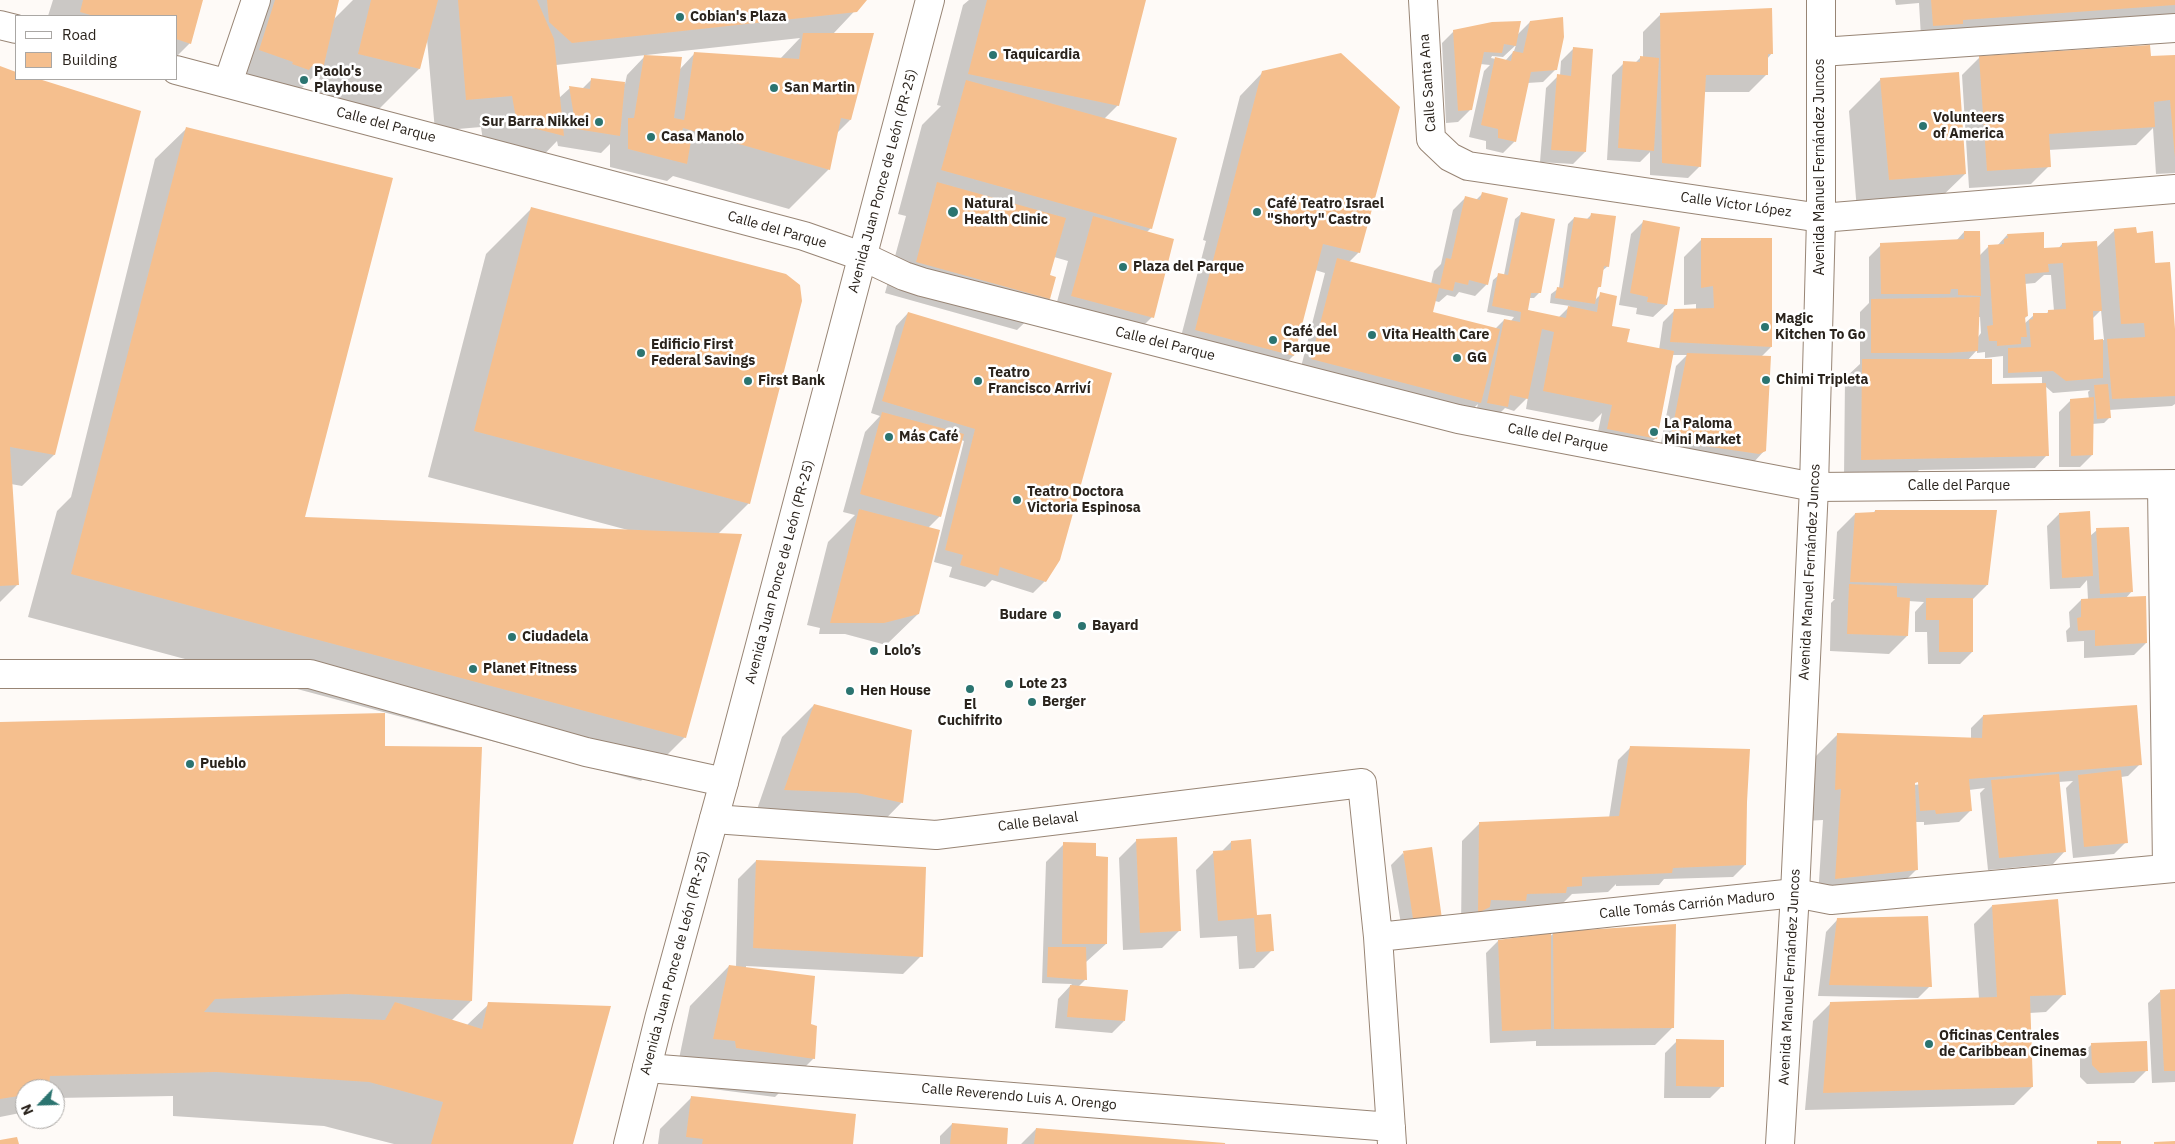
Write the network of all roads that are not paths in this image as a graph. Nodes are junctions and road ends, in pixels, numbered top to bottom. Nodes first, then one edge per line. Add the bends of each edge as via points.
1 (256, 0) edge
2 (930, 0) edge
3 (1423, 0) edge
4 (1821, 0) edge
5 (0, 25) edge
6 (2175, 28) edge
7 (15, 30) edge
8 (1821, 52) junction
9 (178, 70) edge
10 (228, 83) junction
11 (1450, 157) joint
12 (2175, 189) edge
13 (1821, 218) junction
14 (864, 257) junction
15 (2169, 485) edge
16 (1814, 487) junction
17 (0, 674) edge
18 (724, 782) junction
19 (714, 819) junction
20 (2171, 868) edge
21 (1795, 893) junction
22 (1378, 937) junction
23 (647, 1068) junction
24 (1392, 1135) edge
25 (628, 1144) edge
26 (1780, 1144) edge

1 - 10 street
2 - 14 street, Avenida Juan Ponce de León (PR-25)
3 - 11 street, Calle Santa Ana via 1431,139
4 - 8 street, Avenida Manuel Fernández Juncos
5 - 7 street
6 - 8 street
8 - 13 street, Avenida Manuel Fernández Juncos
9 - 10 street, Calle del Parque
10 - 14 street, Calle del Parque via 804,236
11 - 13 street, Calle Víctor López via 1468,166
12 - 13 street, Calle Víctor López
13 - 16 street, Avenida Manuel Fernández Juncos
14 - 16 street, Calle del Parque via 922,282 1458,418
14 - 18 street, Avenida Juan Ponce de León (PR-25)
15 - 16 street, Calle del Parque
15 - 20 street
16 - 21 street, Avenida Manuel Fernández Juncos
17 - 18 street via 310,674 586,752
18 - 19 street, Avenida Juan Ponce de León (PR-25)
19 - 22 street, Calle Belaval via 936,835 1362,783
19 - 23 street, Avenida Juan Ponce de León (PR-25)
20 - 21 street, Calle Tomás Carrión Maduro via 1831,900
21 - 22 street, Calle Tomás Carrión Maduro
21 - 26 street, Avenida Manuel Fernández Juncos
22 - 24 street
23 - 24 street, Calle Reverendo Luis A. Orengo
23 - 25 street, Avenida Juan Ponce de León (PR-25)

